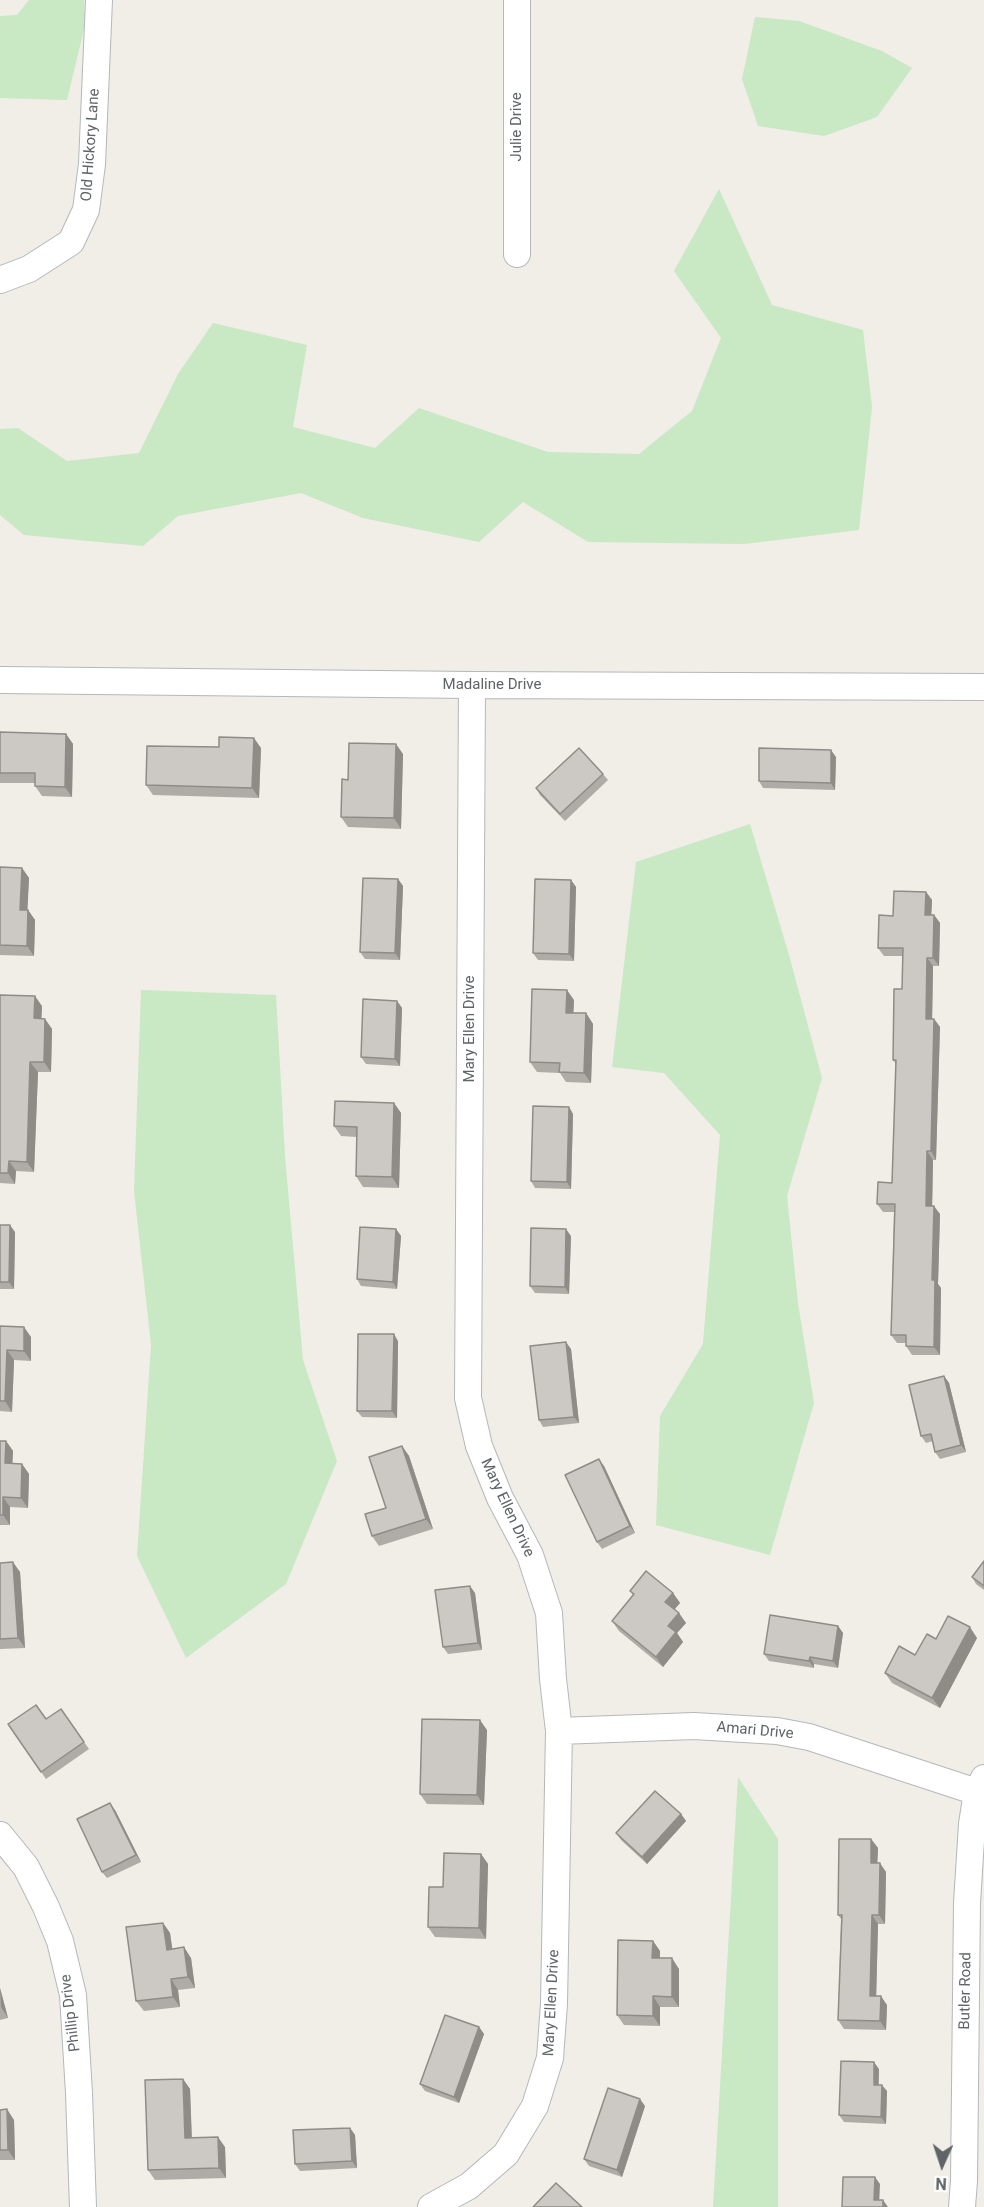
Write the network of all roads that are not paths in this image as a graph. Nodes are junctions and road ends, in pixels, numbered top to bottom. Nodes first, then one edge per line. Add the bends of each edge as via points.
1 (99, 0) edge
2 (517, 0) edge
3 (517, 254) dead end
4 (0, 280) edge
5 (0, 680) edge
6 (472, 686) junction
7 (984, 687) edge
8 (559, 1731) junction
9 (980, 1785) edge
10 (0, 1835) edge
11 (83, 2207) edge
12 (431, 2207) edge
13 (962, 2207) edge

1 - 4 street, Old Hickory Lane via 93,164 86,210 71,242 29,269
2 - 3 street, Julie Drive
5 - 6 street, Madaline Drive
6 - 7 street, Madaline Drive
6 - 8 street, Mary Ellen Drive via 468,1398 478,1446 530,1555 549,1613
8 - 9 street, Amari Drive via 694,1726 777,1731
8 - 12 street, Mary Ellen Drive via 550,2058 535,2106 506,2154 469,2186
9 - 13 street, Butler Road via 972,1824 967,1903
10 - 11 street, Phillip Drive via 26,1867 46,1907 60,1941 70,1984 79,2082

